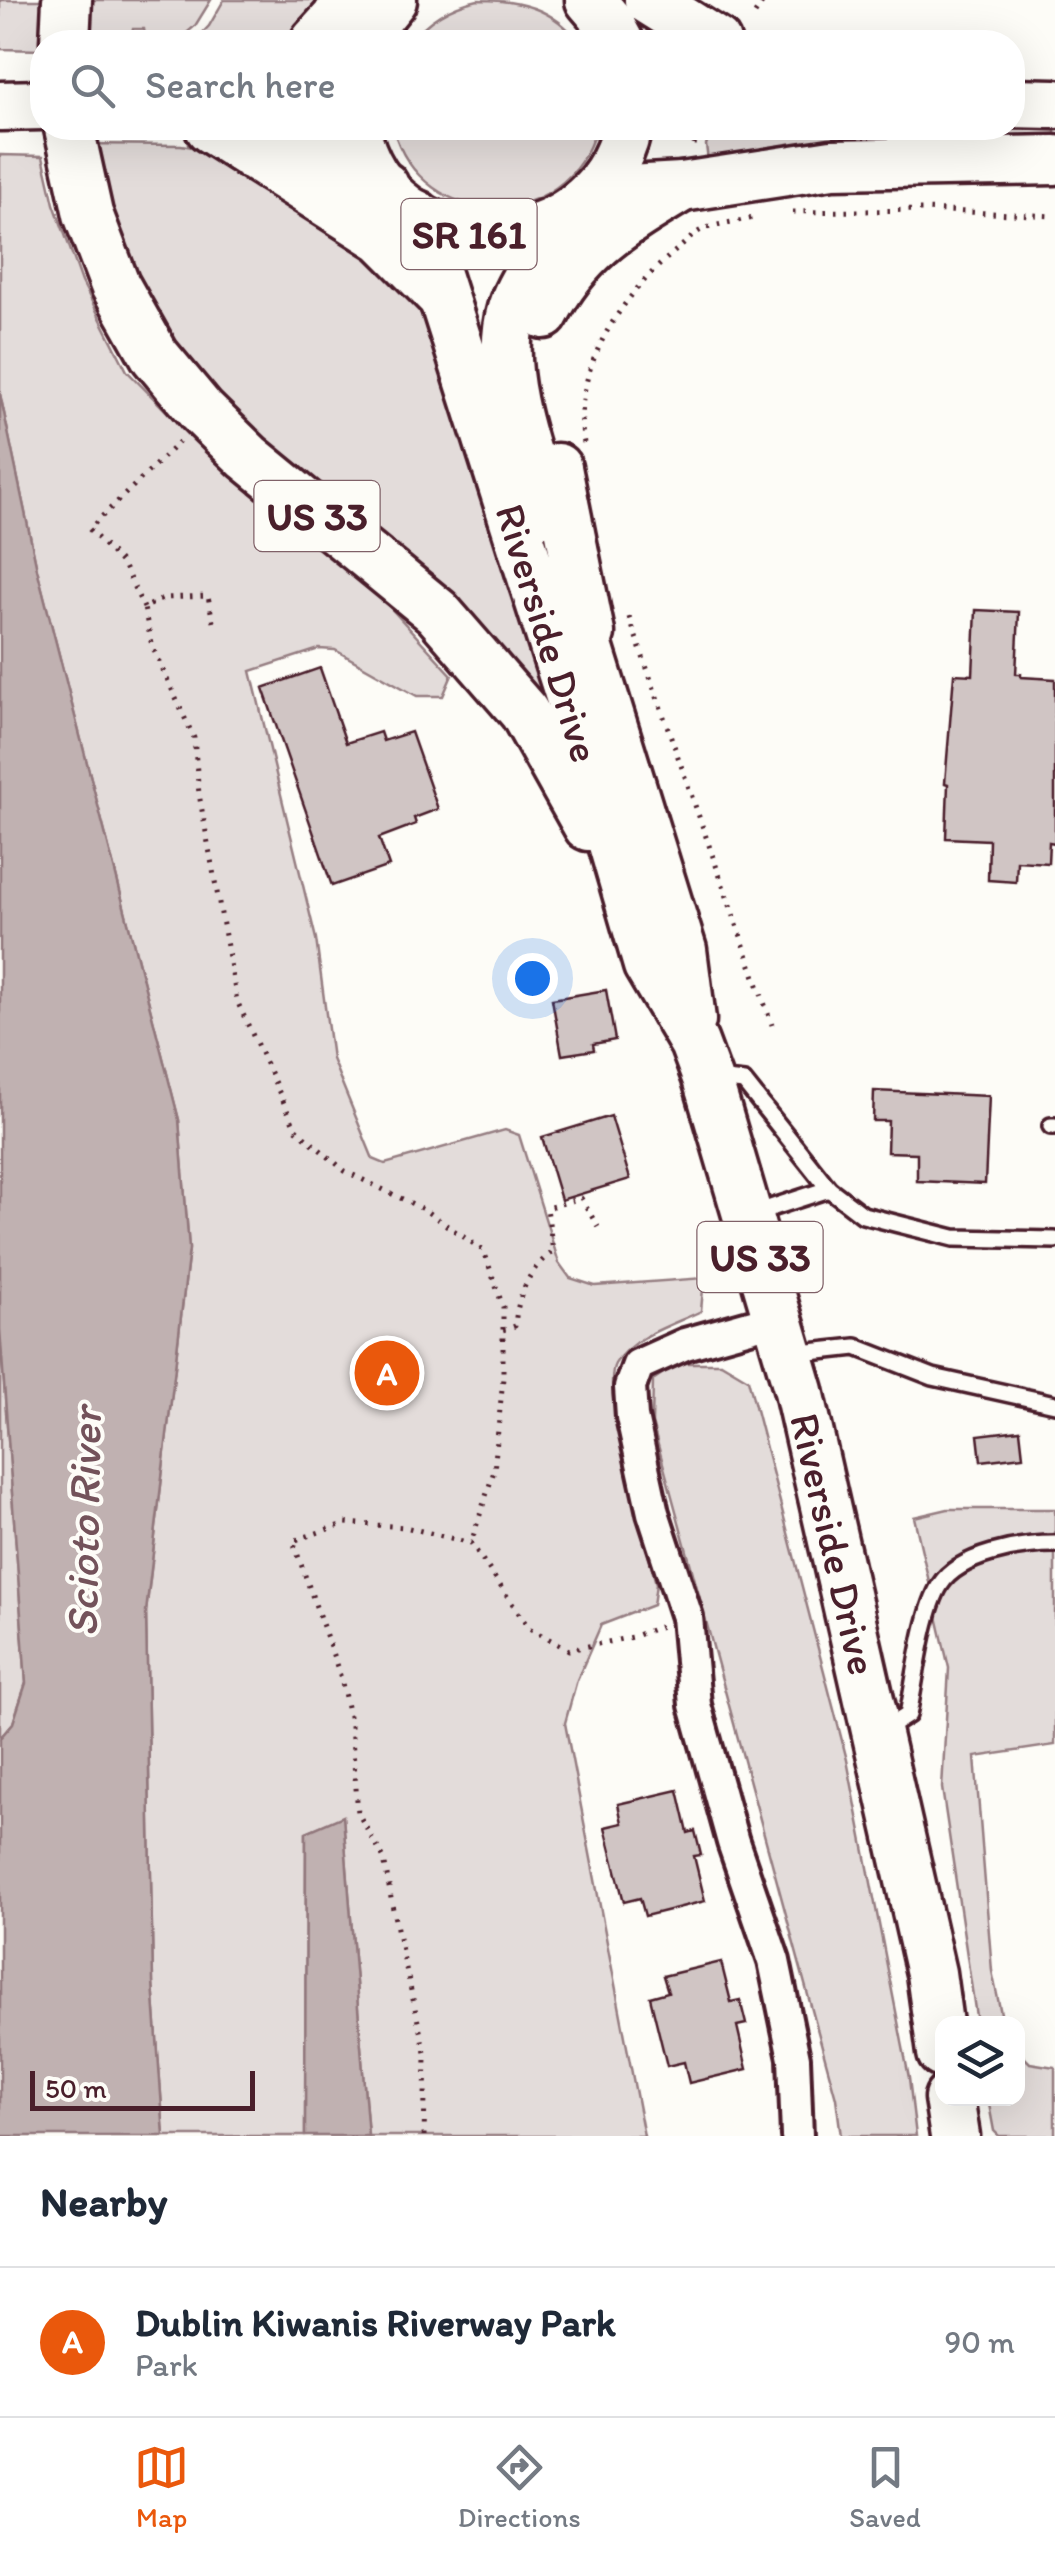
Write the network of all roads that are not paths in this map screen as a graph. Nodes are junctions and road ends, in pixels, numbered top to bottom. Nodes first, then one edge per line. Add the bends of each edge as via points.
1 (67, 0) edge
2 (649, 0) edge
3 (362, 22) edge
4 (66, 30) edge
5 (326, 30) edge
6 (697, 30) edge
7 (1025, 103) edge
8 (1055, 104) edge
9 (30, 105) edge
10 (0, 106) edge
11 (72, 140) edge
12 (229, 140) edge
13 (300, 140) edge
14 (359, 140) edge
15 (623, 140) edge
16 (1055, 160) edge
17 (682, 187) junction
18 (400, 201) junction
19 (579, 204) junction
20 (442, 298) junction
21 (598, 675) junction
22 (619, 874) junction
23 (701, 1060) junction
24 (828, 1188) junction
25 (748, 1216) junction
26 (1055, 1240) edge
27 (783, 1336) junction
28 (1055, 1404) edge
29 (1055, 1544) edge
30 (878, 1734) junction
31 (936, 2016) edge
32 (950, 2106) edge
33 (797, 2136) edge
34 (955, 2136) edge

1 - 4 main road
2 - 6 main road
3 - 5 main road via 336,19
7 - 8 main road
9 - 10 main road
11 - 22 main road, US 33 via 95,232 155,356 248,458 437,612 524,712
12 - 20 main road via 382,238
13 - 18 main road, SR 161
14 - 18 main road, Riverside Drive
15 - 19 main road, Riverside Drive via 617,158
16 - 17 main road, SR 161 via 832,164
17 - 19 main road, SR 161
17 - 21 main road, US 33 via 584,254 561,282 539,335 544,417
18 - 19 main road, SR 161 via 447,229 480,236 524,232
18 - 20 main road, Riverside Drive
19 - 21 main road, Riverside Drive / US 33 via 512,310 506,368 531,469
20 - 22 main road, Riverside Drive / US 33 via 573,706
21 - 23 main road, Riverside Drive / US 33 via 682,950
22 - 23 main road, Riverside Drive / US 33 via 648,964
23 - 24 lane via 744,1082
23 - 25 main road, Riverside Drive / US 33
24 - 25 lane
24 - 26 lane via 863,1215 954,1238
25 - 27 main road, Riverside Drive / US 33
27 - 28 lane via 856,1347 933,1377
27 - 30 main road, Riverside Drive / US 33
27 - 33 street via 685,1344 638,1365 630,1386 653,1513 687,1617 696,1705 774,1961 794,2058
29 - 30 lane via 1024,1544 968,1562 940,1584 908,1715
30 - 31 main road, Riverside Drive / US 33
32 - 34 main road

